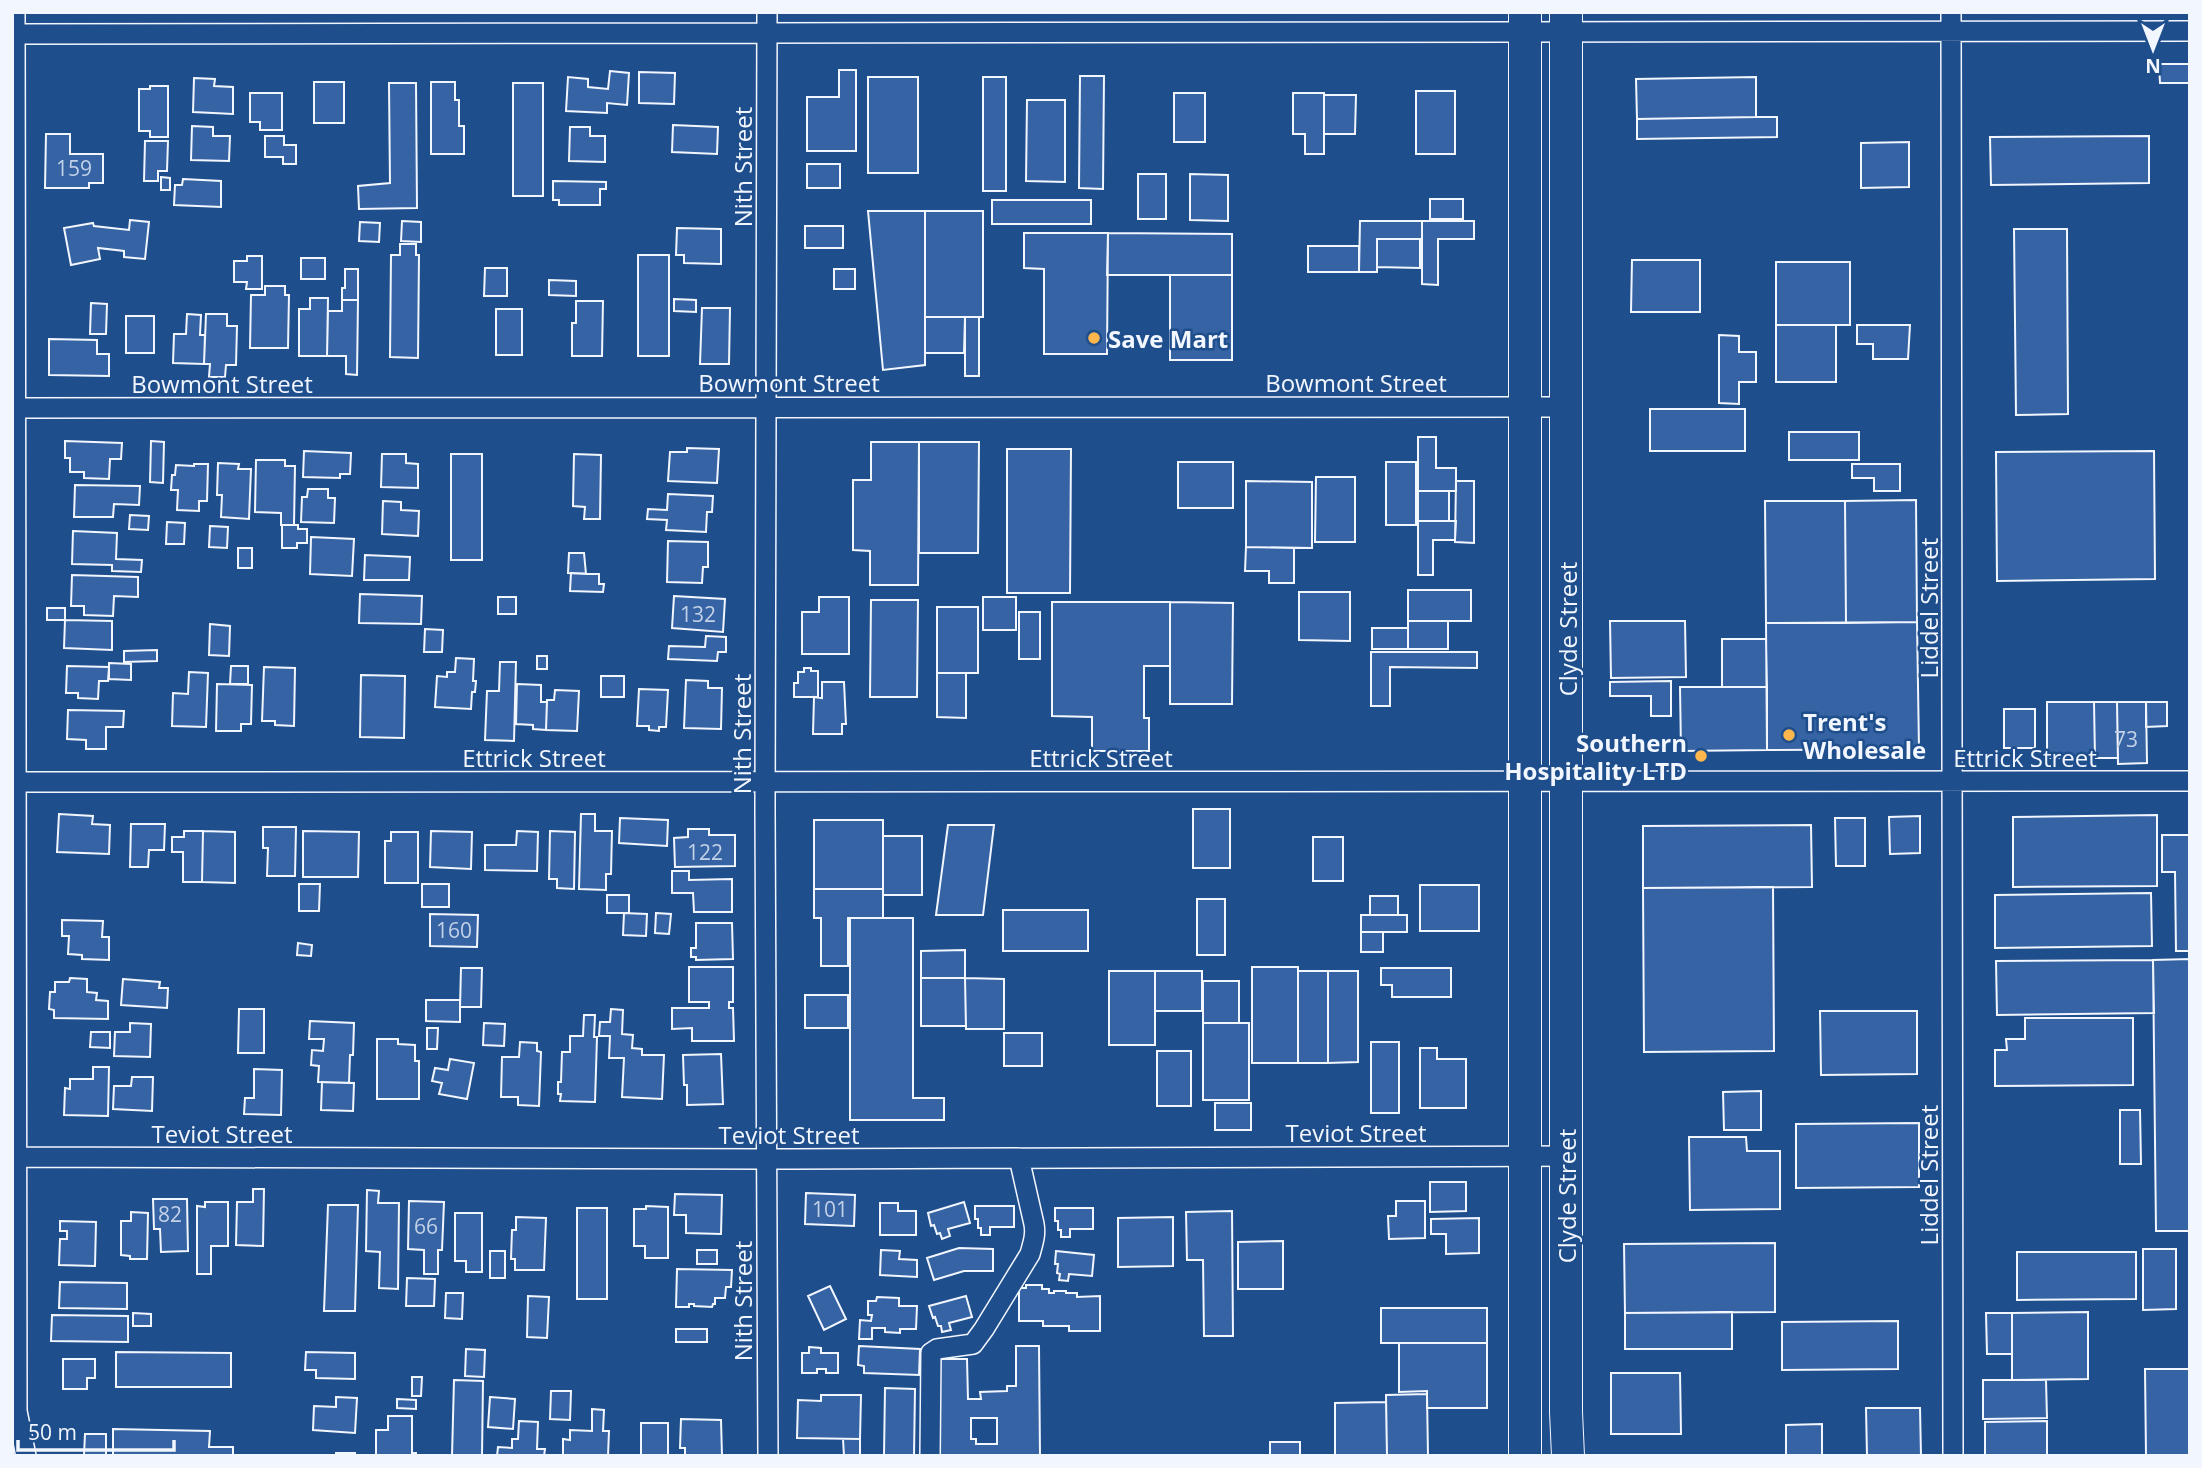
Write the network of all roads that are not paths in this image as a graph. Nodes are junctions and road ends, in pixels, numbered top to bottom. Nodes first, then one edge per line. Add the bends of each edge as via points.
1 (15, 12) edge
2 (767, 12) edge
3 (1525, 22) edge
4 (1566, 22) edge
5 (1952, 22) edge
6 (2190, 31) edge
7 (767, 33) junction
8 (14, 34) edge
9 (766, 406) junction
10 (1525, 407) junction
11 (1566, 407) junction
12 (14, 408) edge
13 (1526, 781) junction
14 (1567, 781) junction
15 (1952, 781) junction
16 (2190, 781) edge
17 (14, 782) edge
18 (765, 782) junction
19 (1526, 1156) junction
20 (1566, 1156) junction
21 (14, 1157) edge
22 (1019, 1158) junction
23 (766, 1159) junction
24 (15, 1420) edge
25 (26, 1456) edge
26 (768, 1456) edge
27 (930, 1456) edge
28 (1525, 1456) edge
29 (1568, 1456) edge
30 (1953, 1456) edge

1 - 8 street
2 - 7 street, Nith Street
3 - 4 street
3 - 7 street
3 - 10 highway, Clyde Street
4 - 5 street
4 - 11 highway, Clyde Street
5 - 6 street
5 - 15 street, Liddel Street
7 - 8 street
7 - 9 street, Nith Street
8 - 12 street
9 - 10 street, Bowmont Street
9 - 12 street, Bowmont Street
9 - 18 street, Nith Street
10 - 11 street, Bowmont Street
10 - 13 highway, Clyde Street
11 - 14 highway, Clyde Street
12 - 17 street
13 - 14 street, Ettrick Street
13 - 18 street, Ettrick Street
13 - 19 highway, Clyde Street
14 - 15 street, Ettrick Street
14 - 20 highway, Clyde Street
15 - 16 street, Ettrick Street
15 - 30 street, Liddel Street
17 - 18 street, Ettrick Street
17 - 21 street
18 - 23 street, Nith Street
19 - 20 street, Teviot Street
19 - 22 street, Teviot Street
19 - 28 highway, Clyde Street
20 - 29 highway, Clyde Street
21 - 23 street, Teviot Street
21 - 24 street
22 - 23 street, Teviot Street
22 - 27 street via 1034,1224 1033,1244 972,1343 932,1353
23 - 26 street, Nith Street
24 - 25 street

